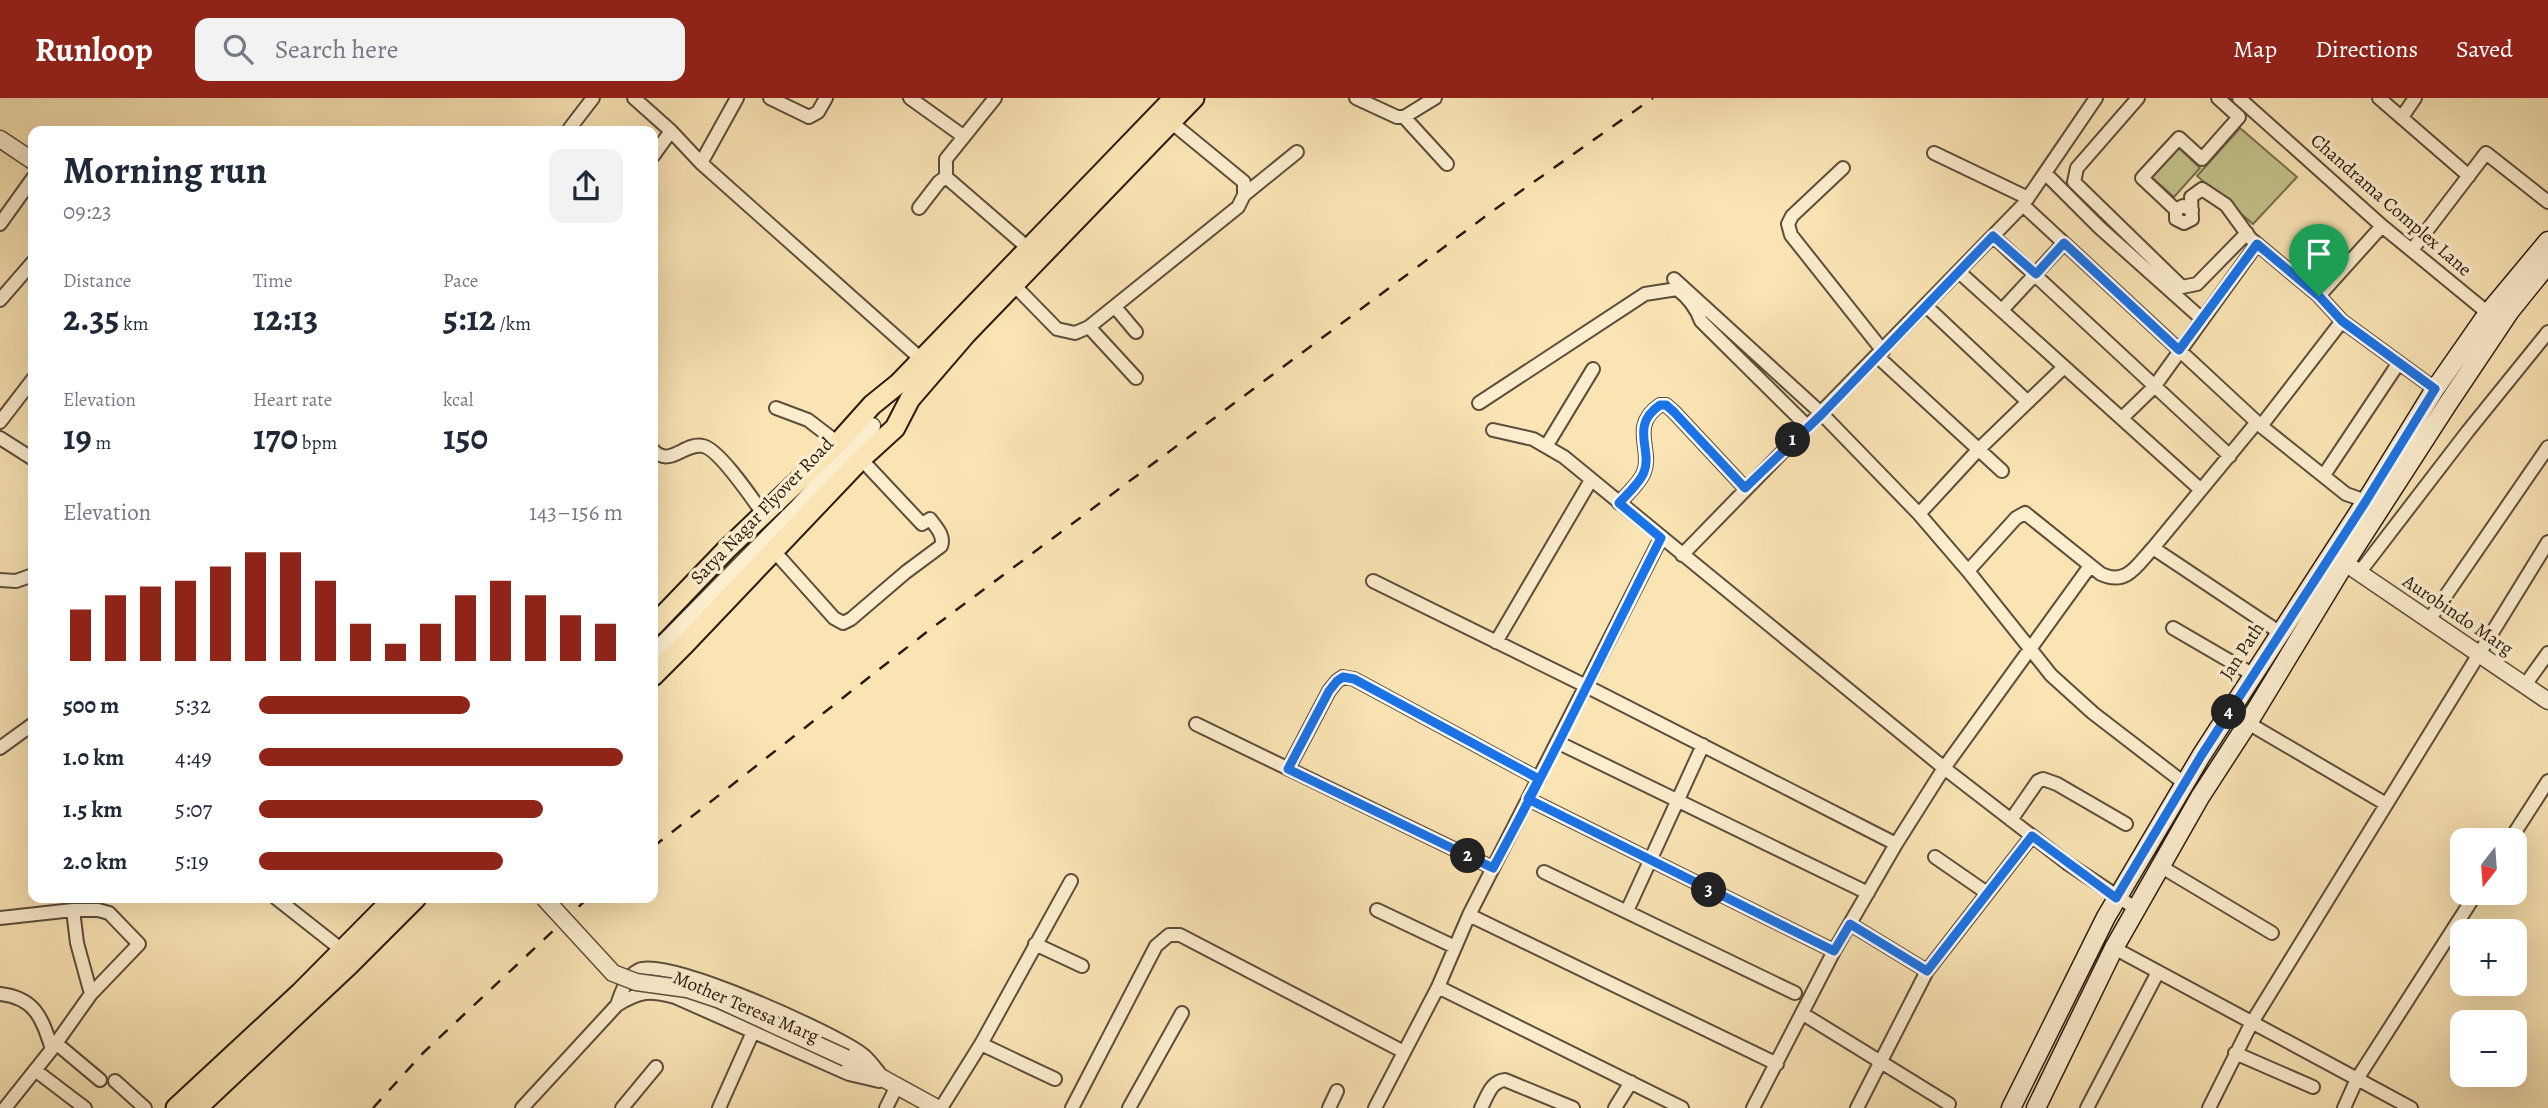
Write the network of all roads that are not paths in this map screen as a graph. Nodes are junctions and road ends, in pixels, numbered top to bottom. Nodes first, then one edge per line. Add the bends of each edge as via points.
1 (593, 98) edge
2 (634, 98) edge
3 (737, 98) edge
4 (770, 98) edge
5 (826, 98) edge
6 (910, 98) edge
7 (995, 98) edge
8 (1174, 98) edge
9 (1194, 98) edge
10 (1356, 98) edge
11 (1435, 98) edge
12 (2096, 98) edge
13 (2138, 98) edge
14 (2218, 98) edge
15 (2239, 98) edge
16 (2379, 98) edge
17 (2414, 98) edge
18 (1404, 117) junction
19 (2402, 117) junction
20 (1171, 122) junction
21 (572, 126) edge
22 (671, 131) junction
23 (963, 136) junction
24 (0, 139) edge
25 (658, 149) edge
26 (1297, 152) dead end
27 (1934, 153) dead end
28 (28, 158) edge
29 (701, 163) junction
30 (1447, 164) dead end
31 (1843, 168) dead end
32 (2045, 173) junction
33 (2469, 176) junction
34 (946, 177) junction
35 (28, 184) edge
36 (1244, 195) junction
37 (2025, 201) junction
38 (2548, 202) edge
39 (919, 208) dead end
40 (2, 217) edge
41 (2382, 226) junction
42 (2247, 233) junction
43 (1993, 236) junction
44 (2548, 240) edge
45 (2064, 243) junction
46 (2257, 244) junction
47 (1028, 248) junction
48 (2412, 250) junction
49 (2548, 264) edge
50 (28, 268) edge
51 (1959, 272) junction
52 (2036, 274) junction
53 (1674, 279) dead end
54 (1013, 284) junction
55 (2319, 296) junction
56 (0, 300) edge
57 (1926, 306) junction
58 (1115, 307) junction
59 (2001, 310) junction
60 (2487, 313) junction
61 (2202, 319) junction
62 (2342, 321) junction
63 (1089, 327) junction
64 (1136, 332) dead end
65 (2548, 332) edge
66 (2179, 350) junction
67 (1880, 354) junction
68 (921, 359) junction
69 (2398, 364) junction
70 (2064, 367) junction
71 (1593, 369) dead end
72 (1136, 378) dead end
73 (28, 386) edge
74 (2154, 387) junction
75 (2435, 389) junction
76 (2028, 402) junction
77 (1479, 403) dead end
78 (776, 408) dead end
79 (1822, 414) junction
80 (881, 418) junction
81 (2122, 418) junction
82 (0, 422) edge
83 (2259, 424) junction
84 (1807, 426) junction
85 (1493, 430) dead end
86 (0, 438) edge
87 (838, 443) junction
88 (1547, 445) junction
89 (2548, 447) edge
90 (1978, 450) junction
91 (658, 454) edge
92 (28, 456) edge
93 (2230, 456) junction
94 (860, 458) junction
95 (2002, 471) dead end
96 (2324, 475) junction
97 (1591, 480) junction
98 (1745, 488) junction
99 (2201, 490) junction
100 (2366, 501) junction
101 (1619, 503) junction
102 (1919, 514) junction
103 (764, 515) junction
104 (1661, 538) junction
105 (2548, 542) edge
106 (2153, 548) junction
107 (774, 551) junction
108 (1682, 555) junction
109 (2090, 566) junction
110 (2352, 568) junction
111 (1968, 571) junction
112 (28, 577) edge
113 (0, 580) edge
114 (1373, 581) dead end
115 (2429, 620) junction
116 (658, 621) edge
117 (2173, 628) dead end
118 (2280, 632) junction
119 (1496, 642) junction
120 (2030, 647) junction
121 (658, 649) edge
122 (2478, 653) junction
123 (2548, 653) edge
124 (658, 671) edge
125 (2252, 674) junction
126 (1586, 685) junction
127 (2525, 685) junction
128 (2548, 701) edge
129 (2248, 723) junction
130 (1196, 724) dead end
131 (28, 726) edge
132 (1557, 742) junction
133 (2, 743) edge
134 (1703, 746) junction
135 (1944, 768) junction
136 (1288, 769) junction
137 (1539, 779) junction
138 (2548, 781) edge
139 (2184, 783) junction
140 (1528, 799) junction
141 (1679, 801) junction
142 (2386, 804) junction
143 (2011, 820) junction
144 (2126, 824) dead end
145 (2518, 828) edge
146 (2032, 836) junction
147 (1896, 844) junction
148 (1935, 857) dead end
149 (1650, 861) junction
150 (2160, 866) junction
151 (1493, 868) junction
152 (1545, 872) dead end
153 (1071, 881) dead end
154 (1868, 893) junction
155 (1987, 893) junction
156 (2116, 898) junction
157 (282, 903) edge
158 (389, 903) edge
159 (410, 903) edge
160 (549, 903) edge
161 (2469, 905) edge
162 (2135, 908) junction
163 (72, 910) junction
164 (1377, 911) dead end
165 (1627, 911) junction
166 (1469, 915) junction
167 (0, 918) edge
168 (1850, 924) junction
169 (2272, 933) dead end
170 (1035, 944) junction
171 (1455, 947) junction
172 (2113, 948) junction
173 (342, 950) junction
174 (1834, 951) junction
175 (1082, 966) dead end
176 (1927, 971) junction
177 (2158, 972) junction
178 (1438, 987) junction
179 (1795, 993) dead end
180 (0, 994) edge
181 (92, 994) junction
182 (617, 1005) junction
183 (1182, 1013) dead end
184 (1803, 1014) junction
185 (2251, 1024) junction
186 (753, 1032) junction
187 (981, 1044) junction
188 (55, 1047) junction
189 (1404, 1052) junction
190 (2235, 1053) junction
191 (1881, 1060) junction
192 (1777, 1064) junction
193 (656, 1068) dead end
194 (35, 1070) junction
195 (2357, 1079) junction
196 (100, 1080) dead end
197 (1055, 1080) dead end
198 (115, 1081) dead end
199 (1631, 1082) junction
200 (892, 1085) junction
201 (2313, 1087) dead end
202 (1337, 1091) dead end
203 (1949, 1104) dead end
204 (5, 1108) edge
205 (85, 1108) edge
206 (145, 1108) edge
207 (176, 1108) edge
208 (197, 1108) edge
209 (522, 1108) edge
210 (622, 1108) edge
211 (719, 1108) edge
212 (886, 1108) edge
213 (939, 1108) edge
214 (1072, 1108) edge
215 (1129, 1108) edge
216 (1329, 1108) edge
217 (1375, 1108) edge
218 (1481, 1108) edge
219 (1573, 1108) edge
220 (1615, 1108) edge
221 (1682, 1108) edge
222 (1753, 1108) edge
223 (1857, 1108) edge
224 (2011, 1108) edge
225 (2036, 1108) edge
226 (2087, 1108) edge
227 (2209, 1108) edge
228 (2344, 1108) edge
229 (2412, 1108) edge

1 - 21 street
2 - 22 street
3 - 29 street
4 - 5 street via 810,117
6 - 23 street
7 - 23 street
8 - 47 main road
9 - 20 main road
10 - 18 street
11 - 18 street
12 - 32 street
13 - 42 street via 2077,168 2074,182 2182,288 2197,284
14 - 42 street via 2239,117 2202,159 2179,138 2142,178 2176,210 2176,219 2184,223 2192,219 2190,197 2202,189 2226,205
15 - 41 street, Chandrama Complex Lane
16 - 19 street
17 - 19 street
18 - 30 street
19 - 33 street
20 - 36 street via 1244,182
20 - 54 main road
22 - 25 street
22 - 29 street
23 - 34 street via 946,159
24 - 28 street
26 - 36 street
27 - 37 street
29 - 68 street
31 - 67 street via 1788,225
32 - 37 street
32 - 61 street
33 - 38 street via 2486,153
33 - 48 street
34 - 39 street
34 - 47 street
35 - 40 street
36 - 58 street via 1228,216
37 - 43 street
37 - 45 street
41 - 48 street, Chandrama Complex Lane
41 - 55 street
42 - 46 street
43 - 51 street
43 - 52 street
44 - 60 main road, Jan Path
45 - 52 street
45 - 66 street
46 - 55 street
46 - 61 street
47 - 68 main road
48 - 60 street, Chandrama Complex Lane
49 - 110 main road via 2510,311
50 - 56 street
51 - 57 street
51 - 59 street
52 - 59 street
52 - 74 street
53 - 79 street
54 - 63 street via 1057,329 1075,333
54 - 80 main road via 910,399
55 - 62 street
57 - 67 street
57 - 76 street
58 - 63 street
58 - 64 street
59 - 70 street
60 - 75 main road, Jan Path
61 - 66 street
62 - 69 street
62 - 83 street
63 - 72 street
65 - 110 street
66 - 74 street
66 - 83 street
67 - 79 street
67 - 90 street
68 - 80 main road
69 - 75 street
69 - 96 street
70 - 76 street
70 - 81 street
71 - 88 street
73 - 82 street
74 - 81 street
74 - 93 street
75 - 100 main road, Jan Path
76 - 90 street
77 - 84 street via 1645,294 1677,289 1698,311 1700,321
78 - 87 street via 808,419
79 - 84 street
79 - 102 street
80 - 87 main road
80 - 94 main road
80 - 121 street, Satya Nagar Flyover Road
81 - 99 street
83 - 93 street
83 - 96 street
84 - 98 street
85 - 88 street
86 - 92 street
87 - 103 main road
88 - 97 street
89 - 115 street
90 - 95 street
90 - 102 street
91 - 103 street via 670,457 694,446 712,450
93 - 99 street
94 - 107 main road
94 - 107 street via 922,524 930,519 941,535 942,547 843,623
96 - 100 street via 2346,495
97 - 101 street
97 - 119 street
98 - 101 street via 1674,412 1660,405 1642,432 1644,474
98 - 108 street
99 - 106 street
100 - 118 main road, Jan Path
101 - 104 street
102 - 111 street
103 - 116 main road
104 - 108 street
104 - 126 street
105 - 122 street
106 - 109 street via 2126,577 2111,579
106 - 118 street
107 - 124 main road
108 - 135 street
109 - 111 street via 2025,513
109 - 120 street
110 - 115 street, Aurobindo Marg
110 - 129 main road
111 - 120 street
112 - 113 street
114 - 119 street
115 - 122 street, Aurobindo Marg
117 - 125 street
118 - 125 main road, Jan Path
119 - 126 street
120 - 135 street
120 - 139 street via 2076,698
122 - 127 street, Aurobindo Marg
122 - 142 street
123 - 127 street
125 - 139 main road, Jan Path
126 - 132 street
126 - 134 street
127 - 128 street, Aurobindo Marg
129 - 142 street
129 - 150 main road
130 - 136 street
131 - 133 street
132 - 137 street
132 - 141 street
134 - 141 street
134 - 147 street
135 - 143 street
135 - 147 street
136 - 137 street via 1329,691 1343,677
136 - 151 street
137 - 140 street
138 - 145 street
139 - 156 main road, Jan Path
140 - 149 street
140 - 151 street
141 - 149 street
141 - 154 street
142 - 185 street
143 - 144 street via 2043,779
143 - 146 street
146 - 155 street
146 - 156 street
147 - 154 street
148 - 155 street
149 - 165 street
149 - 174 street
150 - 162 main road
150 - 169 street
151 - 166 street
152 - 165 street
153 - 170 street
154 - 168 street
155 - 176 street
156 - 162 street
156 - 224 main road, Jan Path
157 - 173 street
158 - 173 main road
159 - 208 main road
160 - 200 street, Mother Teresa Marg, bridge via 613,973 720,1000 846,1058
161 - 195 street
162 - 172 main road
163 - 167 street
163 - 181 street
163 - 181 street via 109,913 139,944
164 - 171 street
165 - 179 street
166 - 171 street
166 - 192 street
168 - 174 street
168 - 176 street
170 - 175 street
170 - 187 street
171 - 178 street
172 - 177 street
172 - 225 main road
173 - 207 main road
174 - 184 street
176 - 191 street
177 - 185 street
177 - 226 street
178 - 189 street
178 - 199 street
180 - 188 street via 24,1000 34,1009
181 - 188 street
182 - 186 street, Mother Teresa Marg via 644,992 657,992
182 - 200 street, Mother Teresa Marg via 639,970 649,967 681,974 729,990 863,1054
182 - 209 street
183 - 215 street
184 - 191 street
184 - 192 street
185 - 190 street
185 - 195 street
186 - 200 street, Mother Teresa Marg via 849,1074
186 - 211 street
187 - 197 street
187 - 213 street
188 - 194 street
188 - 196 street
189 - 214 street via 1180,935 1169,935 1156,946
189 - 217 street
190 - 201 street
190 - 227 street
191 - 203 street
191 - 223 street
192 - 222 street
193 - 210 street
194 - 204 street
194 - 205 street
195 - 228 street
195 - 229 street
198 - 206 street
199 - 220 street
199 - 221 street
200 - 212 street
200 - 213 street, Mother Teresa Marg
202 - 216 street
218 - 219 street via 1492,1086 1505,1080

